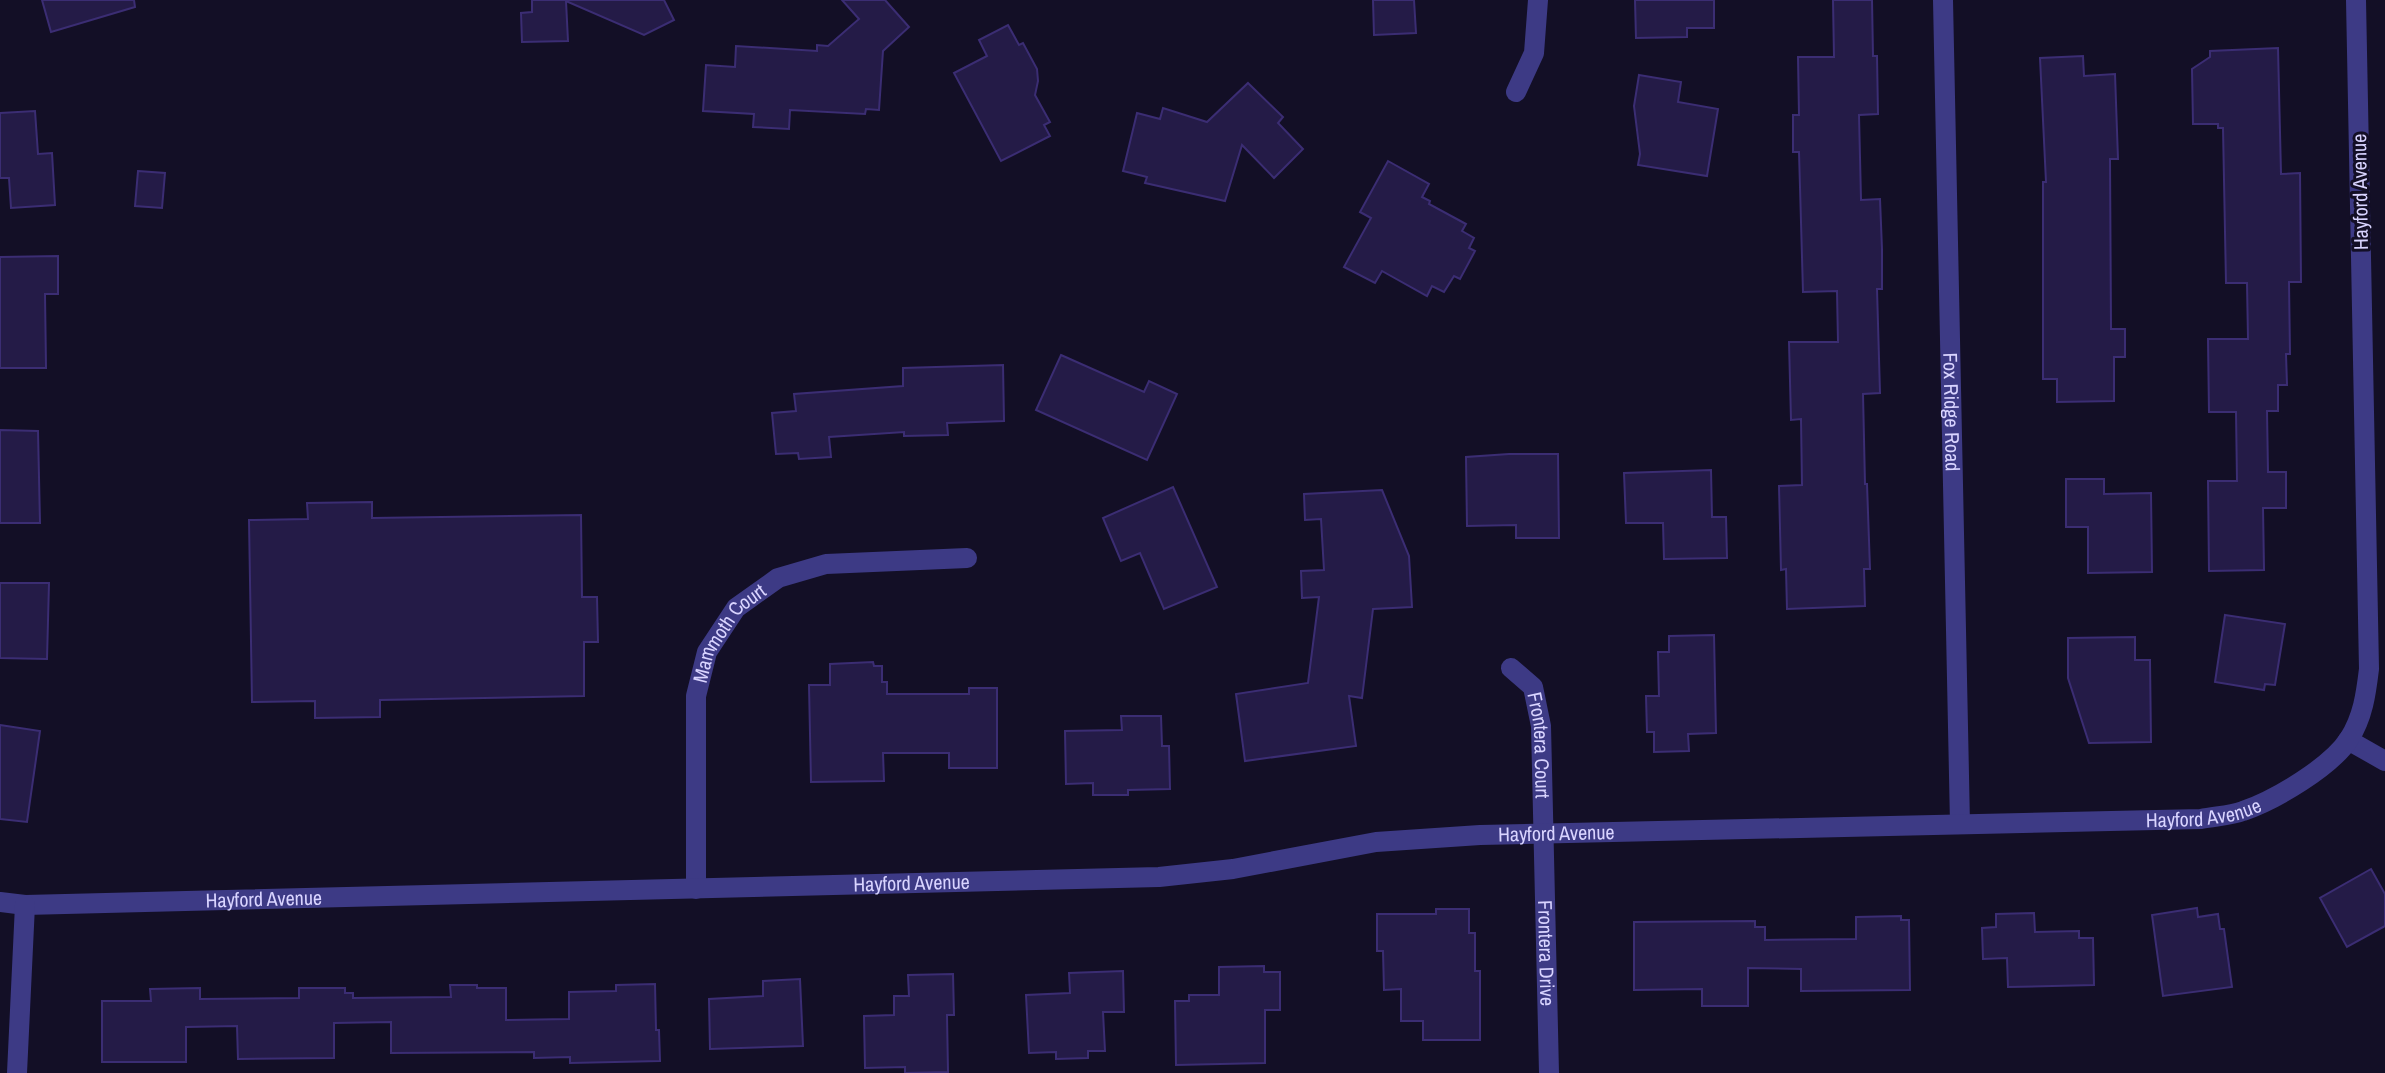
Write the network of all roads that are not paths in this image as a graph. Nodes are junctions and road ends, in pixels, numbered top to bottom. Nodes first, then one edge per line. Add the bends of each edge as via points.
1 (1538, 0) edge
2 (1943, 0) edge
3 (2356, 0) edge
4 (1516, 92) dead end
5 (967, 558) dead end
6 (1511, 668) dead end
7 (2348, 740) junction
8 (2385, 761) edge
9 (1960, 824) junction
10 (1544, 833) junction
11 (696, 889) junction
12 (0, 902) edge
13 (25, 905) junction
14 (17, 1073) edge
15 (1549, 1073) edge

1 - 4 street via 1534,53
2 - 9 street, Fox Ridge Road
3 - 7 street, Hayford Avenue via 2369,669 2364,707
5 - 11 street, Mammoth Court via 826,564 778,578 736,608 707,652 696,696
6 - 10 street, Frontera Court via 1533,687 1541,726
7 - 8 street
7 - 9 street, Hayford Avenue via 2281,795 2241,812 2201,819
9 - 10 street, Hayford Avenue
10 - 11 street, Hayford Avenue via 1376,842 1159,877
10 - 15 street, Frontera Drive
11 - 13 street, Hayford Avenue
12 - 13 street, Hayford Avenue
13 - 14 street

